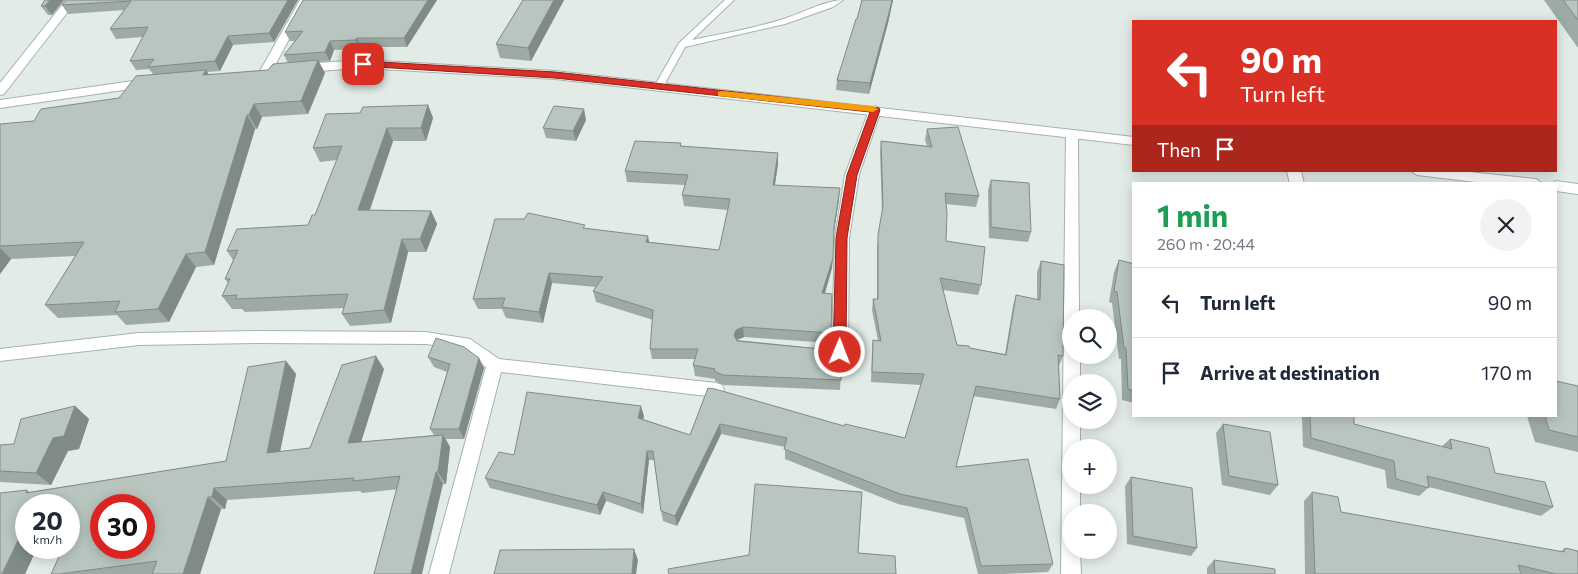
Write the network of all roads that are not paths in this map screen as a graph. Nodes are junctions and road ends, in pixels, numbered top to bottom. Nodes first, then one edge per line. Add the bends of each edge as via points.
1 (72, 0) edge
2 (305, 0) edge
3 (730, 0) edge
4 (838, 0) edge
5 (682, 45) junction
6 (163, 81) edge
7 (659, 87) junction
8 (0, 91) edge
9 (0, 104) edge
10 (876, 110) junction
11 (1072, 135) junction
12 (1132, 141) edge
13 (1426, 172) edge
14 (1518, 182) edge
15 (1557, 186) edge
16 (1578, 189) edge
17 (811, 350) edge
18 (0, 355) edge
19 (495, 364) junction
20 (716, 390) edge
21 (439, 574) edge
22 (1071, 574) edge

1 - 8 street
2 - 7 street via 271,71 363,64 423,66 555,75
3 - 5 lane
4 - 5 lane via 776,24
5 - 7 lane
6 - 9 street
7 - 10 street
10 - 11 street
10 - 17 street via 852,175 842,238 840,352
11 - 12 street
11 - 22 street
13 - 14 street
15 - 16 street
18 - 19 street via 139,339 426,338 464,344
19 - 20 street
19 - 21 street

